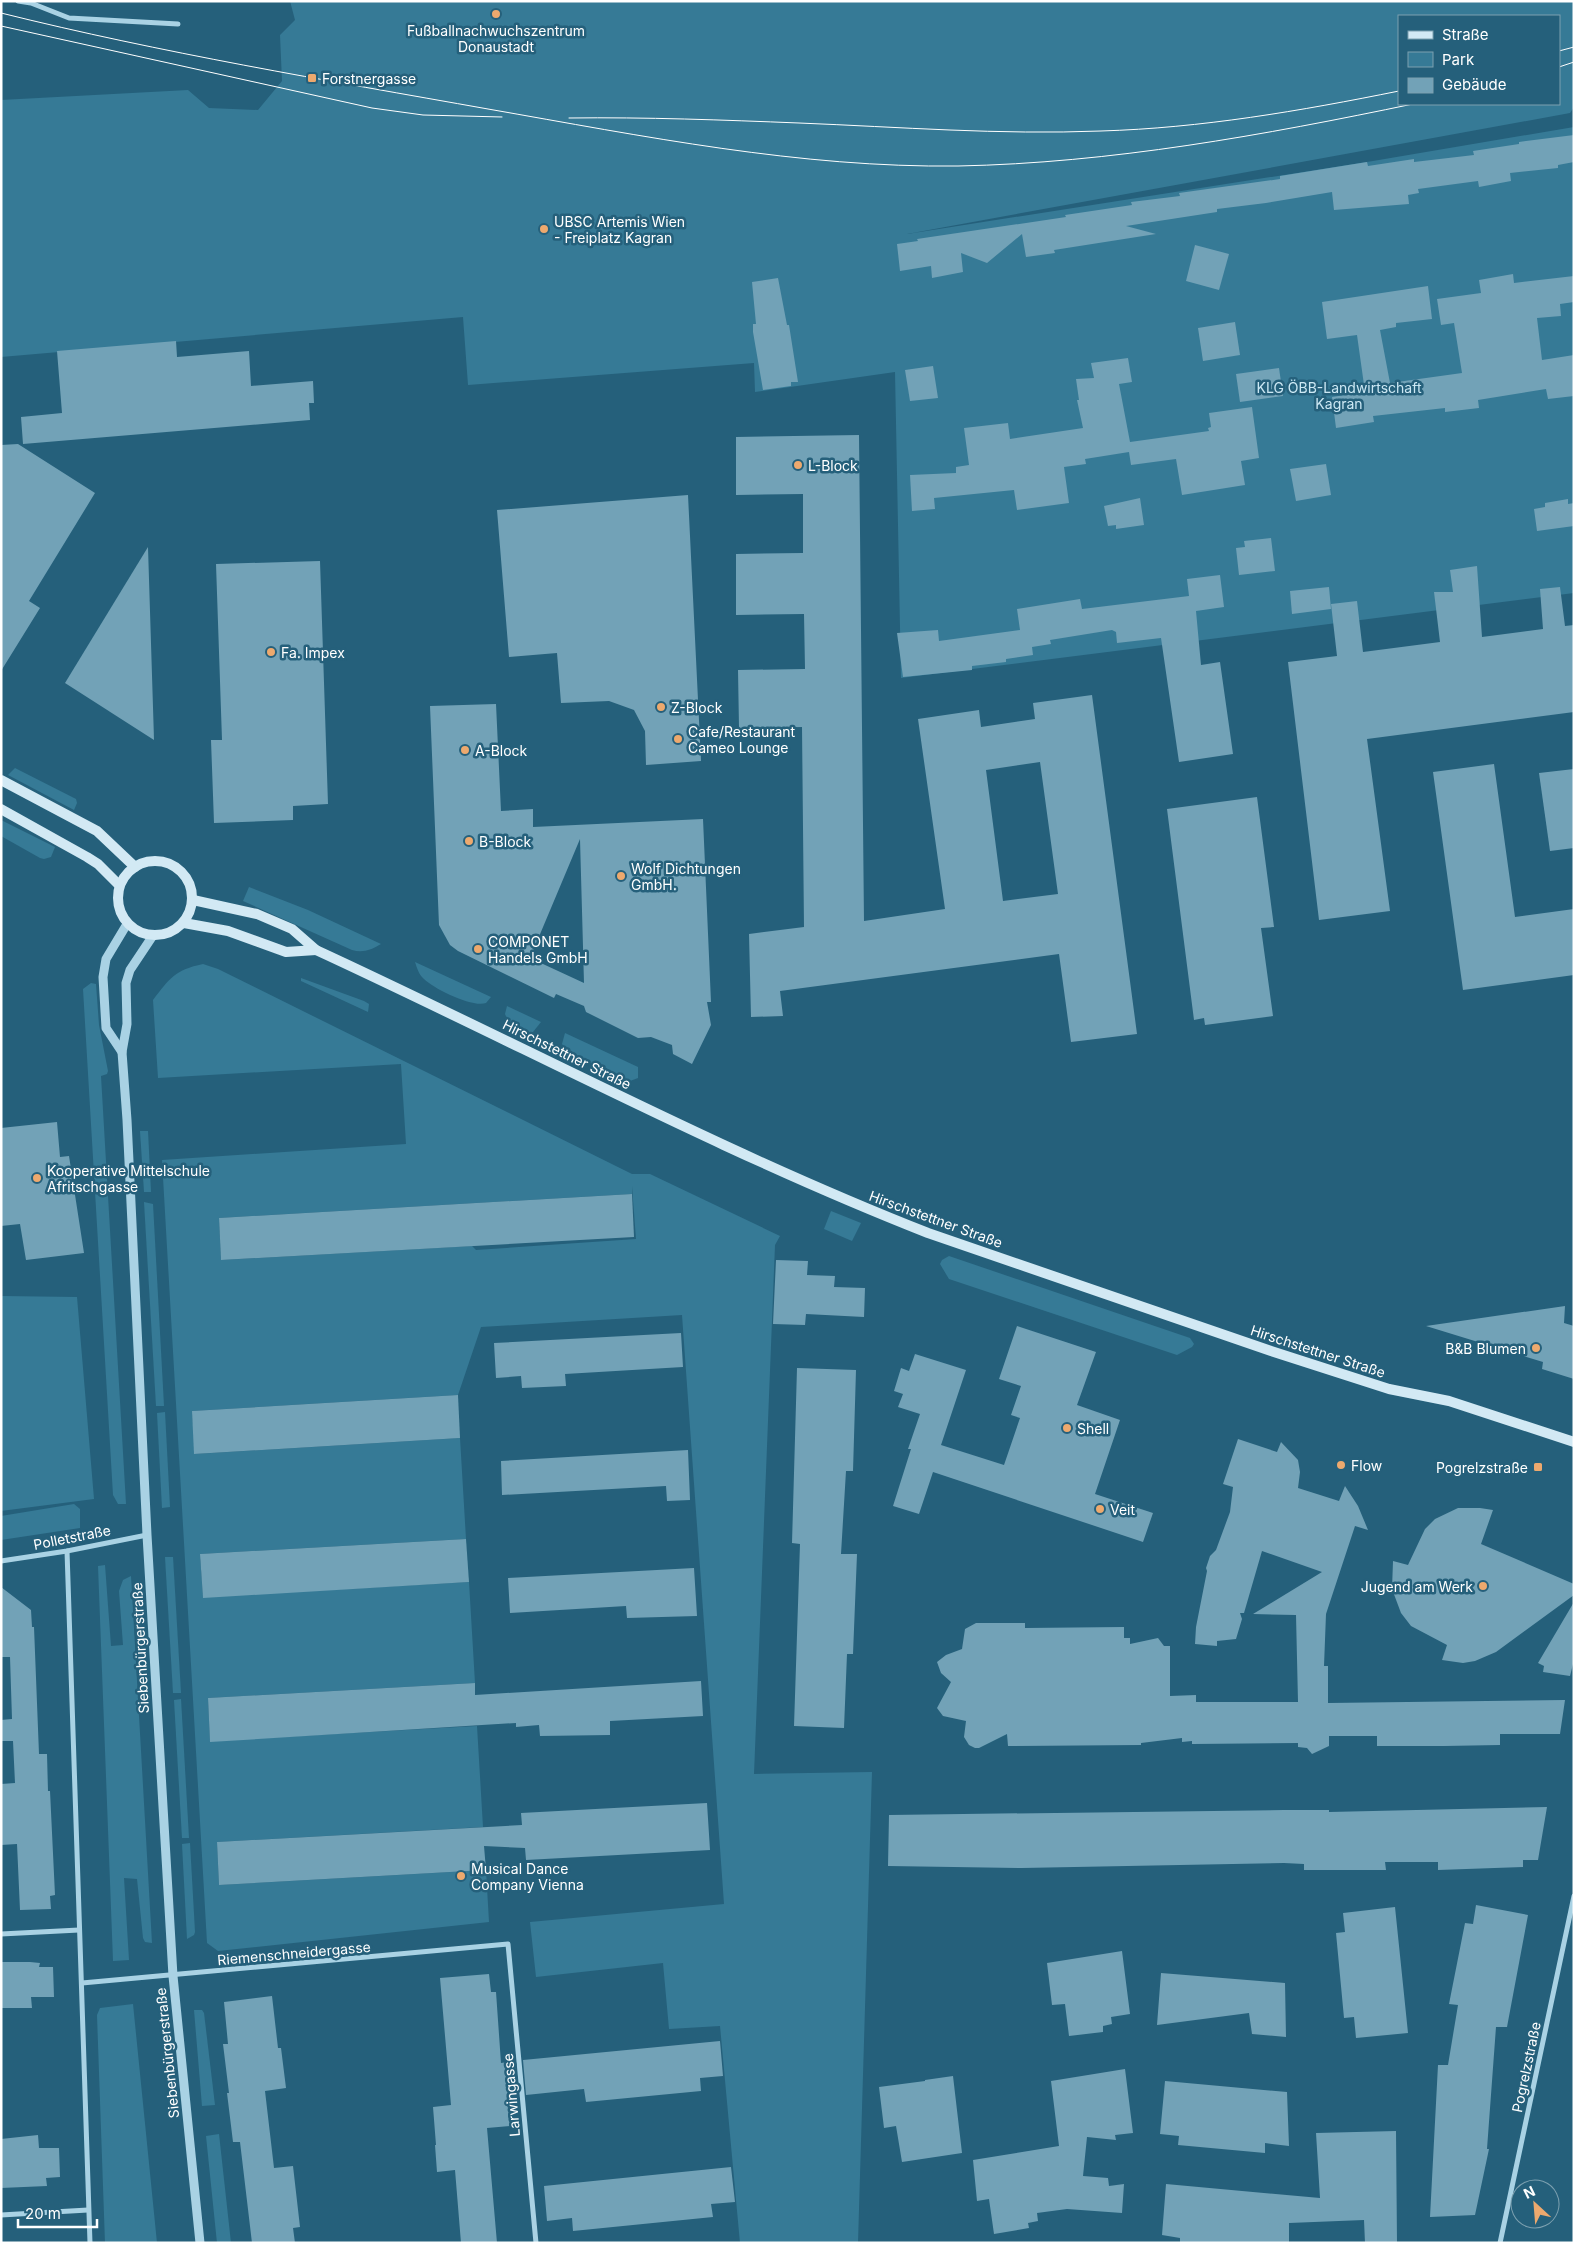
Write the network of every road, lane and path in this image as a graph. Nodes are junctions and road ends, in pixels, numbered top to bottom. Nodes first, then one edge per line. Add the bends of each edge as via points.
1 (18, 1) edge
2 (178, 24) dead end
3 (1, 780) edge
4 (1, 809) edge
5 (135, 867) junction
6 (119, 885) junction
7 (193, 900) junction
8 (184, 923) junction
9 (126, 924) junction
10 (152, 937) junction
11 (316, 950) junction
12 (122, 1052) junction
13 (1574, 1442) edge
14 (147, 1535) junction
15 (67, 1551) junction
16 (1, 1561) edge
17 (1574, 1896) edge
18 (79, 1930) junction
19 (1, 1934) edge
20 (508, 1944) joint
21 (174, 1976) junction
22 (82, 1983) junction
23 (88, 2210) junction
24 (1, 2215) edge
25 (90, 2243) edge
26 (200, 2243) edge
27 (536, 2243) edge
28 (1500, 2243) edge

1 - 2 street via 69,18
3 - 5 main road via 97,831
4 - 6 main road via 88,857
5 - 6 main road
5 - 7 main road via 150,861 167,862 181,870 190,884
6 - 9 main road via 117,900
7 - 8 main road
7 - 11 main road, Hirschstettner Straße via 257,914 292,929
8 - 10 main road via 168,934
8 - 11 main road, Hirschstettner Straße via 228,931 286,952
9 - 10 main road
9 - 12 street, Siebenbürgerstraße via 106,959 103,977 106,1028
10 - 12 street, Siebenbürgerstraße via 130,970 126,983 127,1024
11 - 13 main road, Hirschstettner Straße via 737,1151 900,1222 1280,1354 1389,1389 1449,1401
12 - 14 street, Siebenbürgerstraße
14 - 15 street, Polletstraße
14 - 21 street, Siebenbürgerstraße
15 - 16 street, Polletstraße
15 - 18 street
17 - 28 street, Pogrelzstraße
18 - 19 street
18 - 22 street
20 - 21 street, Riemenschneidergasse
20 - 27 street, Larwingasse
21 - 22 street, Riemenschneidergasse
21 - 26 street, Siebenbürgerstraße
22 - 23 street
23 - 24 street
23 - 25 street

